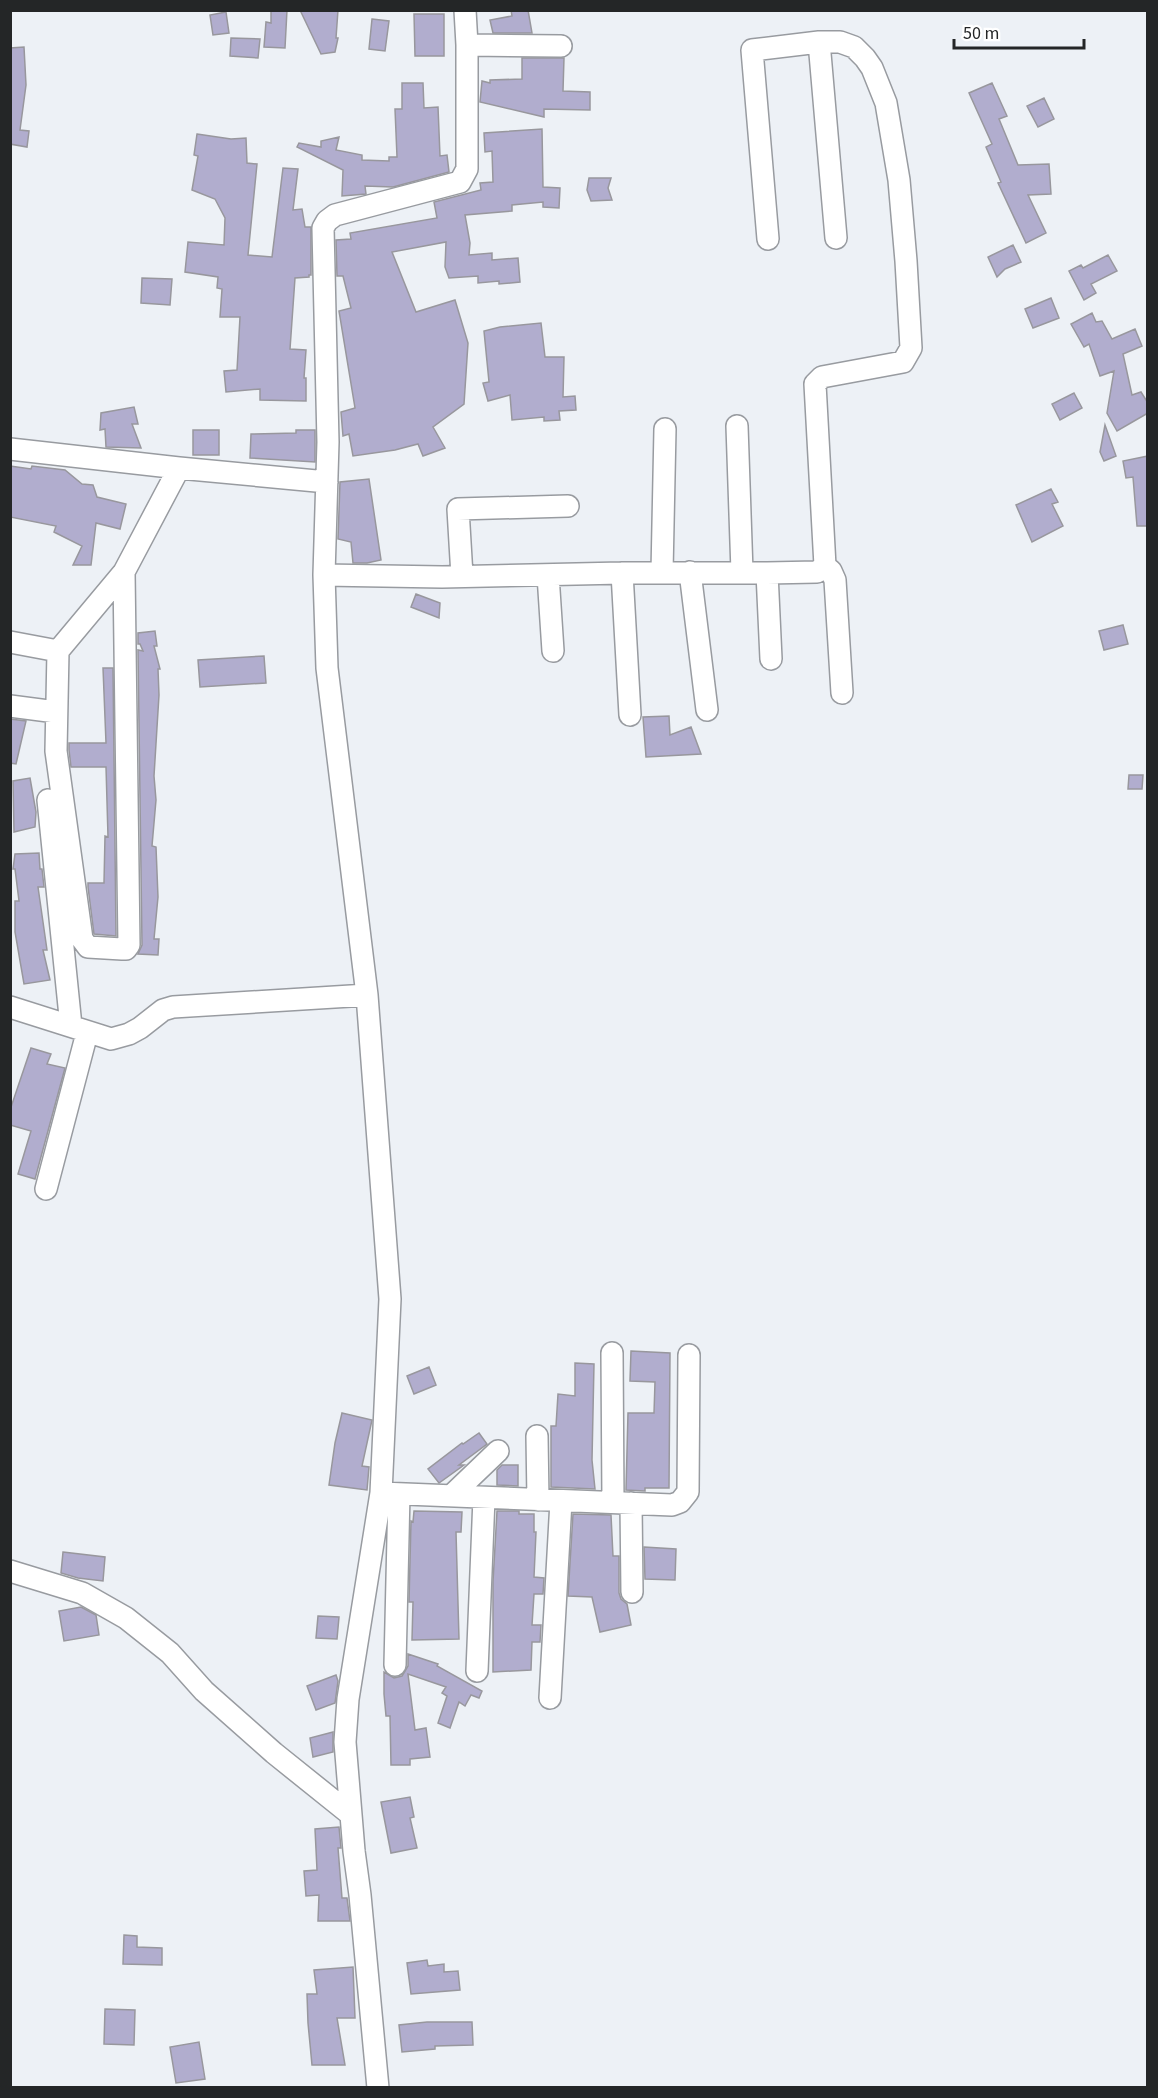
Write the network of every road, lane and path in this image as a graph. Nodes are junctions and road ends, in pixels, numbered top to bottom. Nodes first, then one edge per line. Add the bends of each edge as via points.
1 (465, 10) edge
2 (819, 42) junction
3 (467, 45) junction
4 (561, 46) dead end
5 (836, 238) dead end
6 (768, 239) dead end
7 (737, 426) dead end
8 (665, 429) dead end
9 (10, 448) edge
10 (179, 468) junction
11 (327, 482) junction
12 (568, 506) dead end
13 (825, 566) junction
14 (124, 572) junction
15 (690, 572) junction
16 (742, 572) junction
17 (622, 573) junction
18 (662, 573) junction
19 (767, 573) junction
20 (324, 575) junction
21 (548, 575) junction
22 (462, 576) junction
23 (10, 642) edge
24 (58, 651) junction
25 (553, 651) dead end
26 (771, 660) dead end
27 (843, 693) dead end
28 (10, 706) edge
29 (707, 710) dead end
30 (48, 711) junction
31 (630, 715) dead end
32 (367, 995) junction
33 (11, 1010) edge
34 (79, 1029) junction
35 (46, 1189) dead end
36 (612, 1353) dead end
37 (689, 1355) dead end
38 (537, 1436) dead end
39 (498, 1451) dead end
40 (390, 1493) junction
41 (451, 1496) junction
42 (484, 1498) junction
43 (538, 1500) junction
44 (561, 1501) junction
45 (622, 1503) junction
46 (10, 1571) edge
47 (632, 1592) dead end
48 (396, 1665) dead end
49 (477, 1671) dead end
50 (550, 1698) dead end
51 (350, 1814) junction
52 (378, 2088) edge

1 - 3 street
2 - 5 street
2 - 6 street via 752,50
2 - 13 street via 854,47 872,68 886,103 900,192 911,348 903,362 822,377 815,384
3 - 4 street
3 - 11 street via 464,177 460,182 335,215 323,228
7 - 16 street
8 - 18 street
9 - 10 street
10 - 11 street
10 - 14 street
11 - 20 street
12 - 22 street via 458,508
13 - 19 street via 817,572
13 - 27 street via 835,580
14 - 24 street
14 - 30 street via 129,945 126,949 88,947 82,939
15 - 16 street
15 - 18 street
15 - 29 street
16 - 19 street
17 - 18 street
17 - 21 street
17 - 31 street
19 - 26 street
20 - 22 street
20 - 32 street via 327,668
21 - 22 street
21 - 25 street
23 - 24 street
24 - 30 street
28 - 30 street
30 - 34 street via 46,779
32 - 34 street via 172,1007 140,1028 111,1039
32 - 40 street via 390,1299
33 - 34 street
34 - 35 street
36 - 45 street
37 - 45 street via 688,1492 680,1502 672,1504
38 - 43 street
39 - 41 street
40 - 41 street
40 - 48 street
40 - 51 street via 348,1699 345,1742
41 - 42 street
42 - 43 street
42 - 49 street
43 - 44 street
44 - 45 street
44 - 50 street
45 - 47 street
46 - 51 street via 81,1593 126,1618 170,1653 204,1690 274,1753
51 - 52 street

